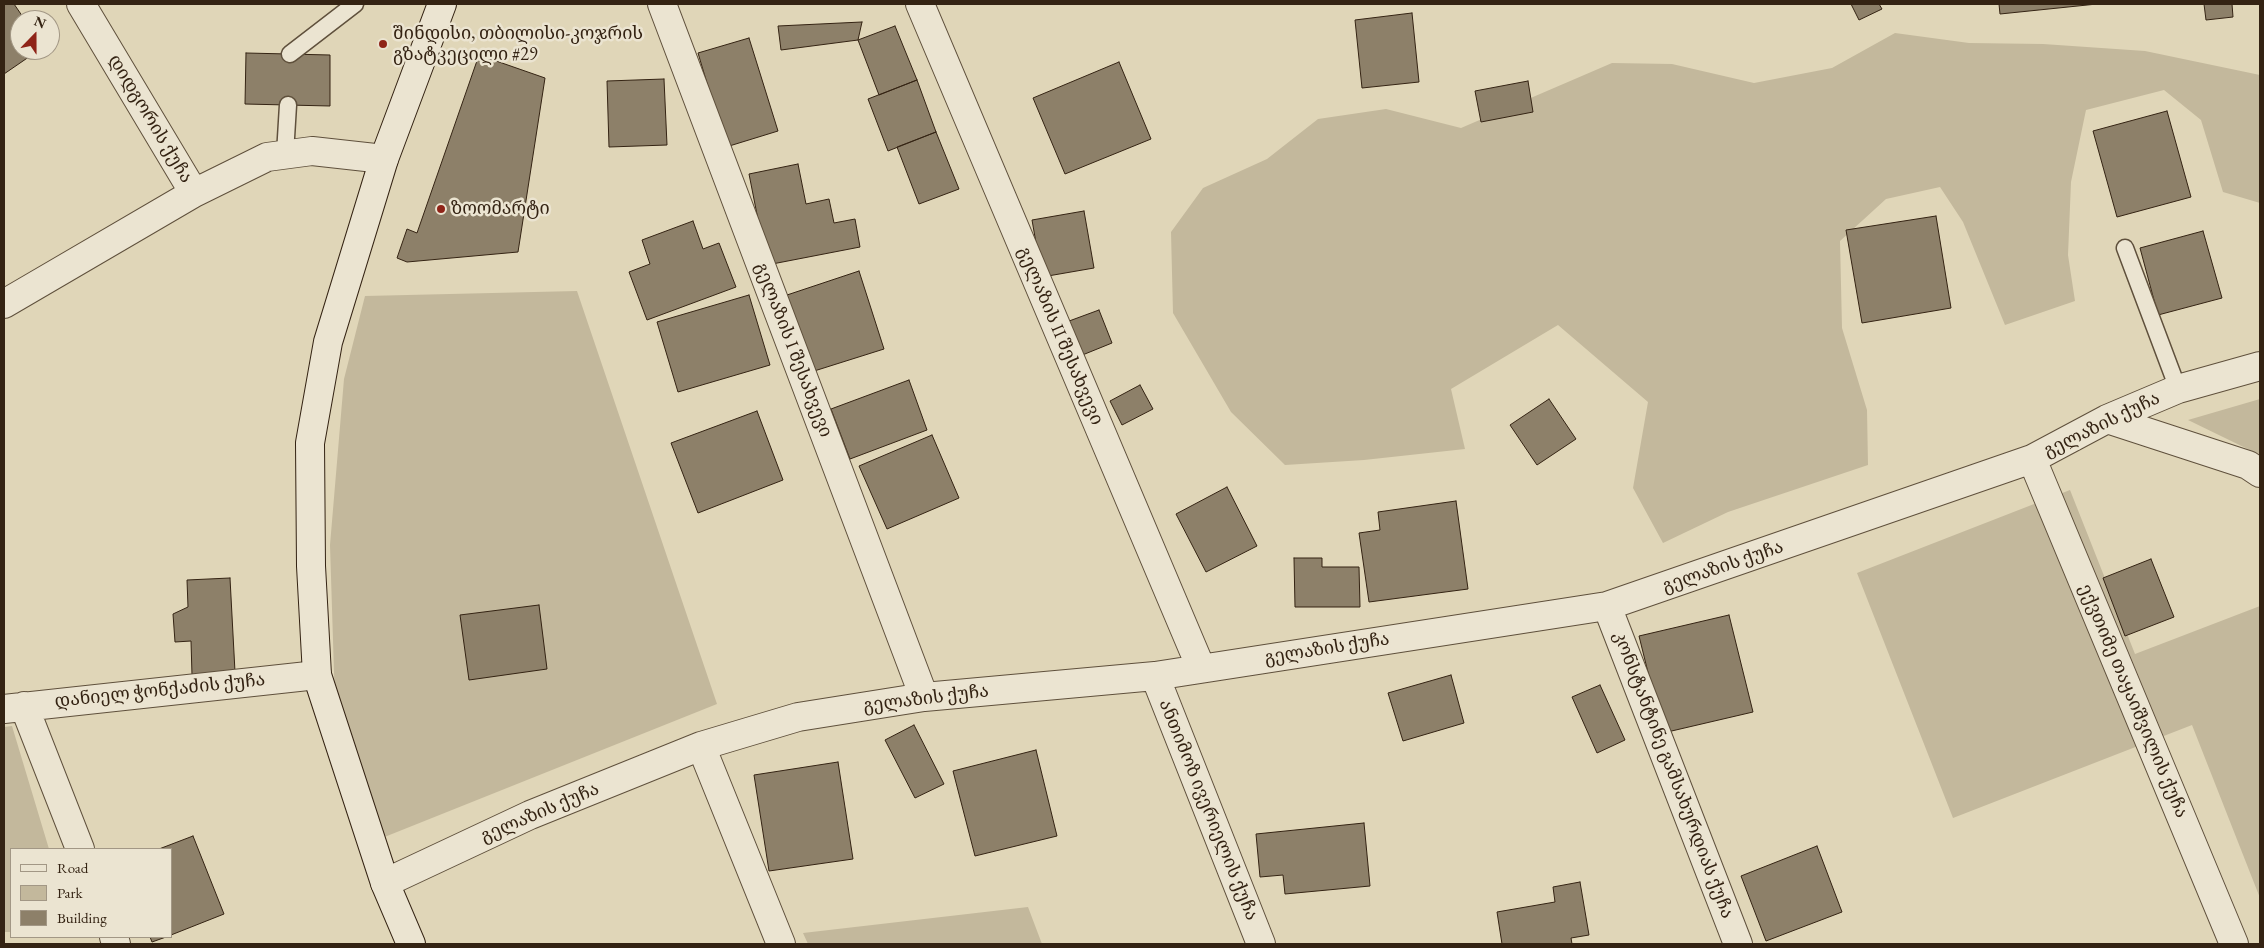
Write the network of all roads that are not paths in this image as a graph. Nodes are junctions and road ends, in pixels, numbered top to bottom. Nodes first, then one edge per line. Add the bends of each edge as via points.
1 (81, 4) edge
2 (355, 4) edge
3 (442, 4) edge
4 (662, 4) edge
5 (920, 4) edge
6 (290, 54) dead end
7 (288, 105) dead end
8 (285, 154) junction
9 (384, 159) junction
10 (194, 193) junction
11 (2125, 248) dead end
12 (4, 304) edge
13 (2260, 366) edge
14 (2178, 389) junction
15 (2107, 420) junction
16 (2032, 459) junction
17 (2260, 473) edge
18 (1607, 606) junction
19 (1201, 668) junction
20 (317, 675) junction
21 (1155, 676) junction
22 (924, 696) junction
23 (14, 707) edge
24 (701, 746) junction
25 (80, 848) edge
26 (385, 883) junction
27 (411, 944) edge
28 (781, 944) edge
29 (1261, 944) edge
30 (1738, 944) edge
31 (2234, 944) edge

1 - 10 street, დიდგორის ქუჩა
2 - 6 lane
3 - 9 street
4 - 22 street, გელაზის I შესახვევი
5 - 19 street, გელაზის II შესახვევი
7 - 8 lane
8 - 9 street, დიდგორის ქუჩა via 312,151
8 - 10 street, დიდგორის ქუჩა via 267,157
9 - 20 street via 328,342 310,443 311,566
10 - 12 street
11 - 14 lane
13 - 14 street, გელაზის ქუჩა
14 - 15 street, გელაზის ქუჩა
15 - 16 street, გელაზის ქუჩა
15 - 17 street via 2248,465
16 - 18 street, გელაზის ქუჩა
16 - 31 street, ექვთიმე თაყაიშვილის ქუჩა
18 - 19 street, გელაზის ქუჩა
18 - 30 street, კონსტანტინე გამსახურდიას ქუჩა
19 - 21 street, გელაზის ქუჩა
20 - 23 street, დანიელ ჭონქაძის ქუჩა
20 - 26 street
21 - 22 street, გელაზის ქუჩა
21 - 29 street, ანთიმოზ ივერიელის ქუჩა
22 - 24 street, გელაზის ქუჩა via 798,717
23 - 25 street
24 - 26 street, გელაზის ქუჩა via 530,815
24 - 28 street
26 - 27 street

